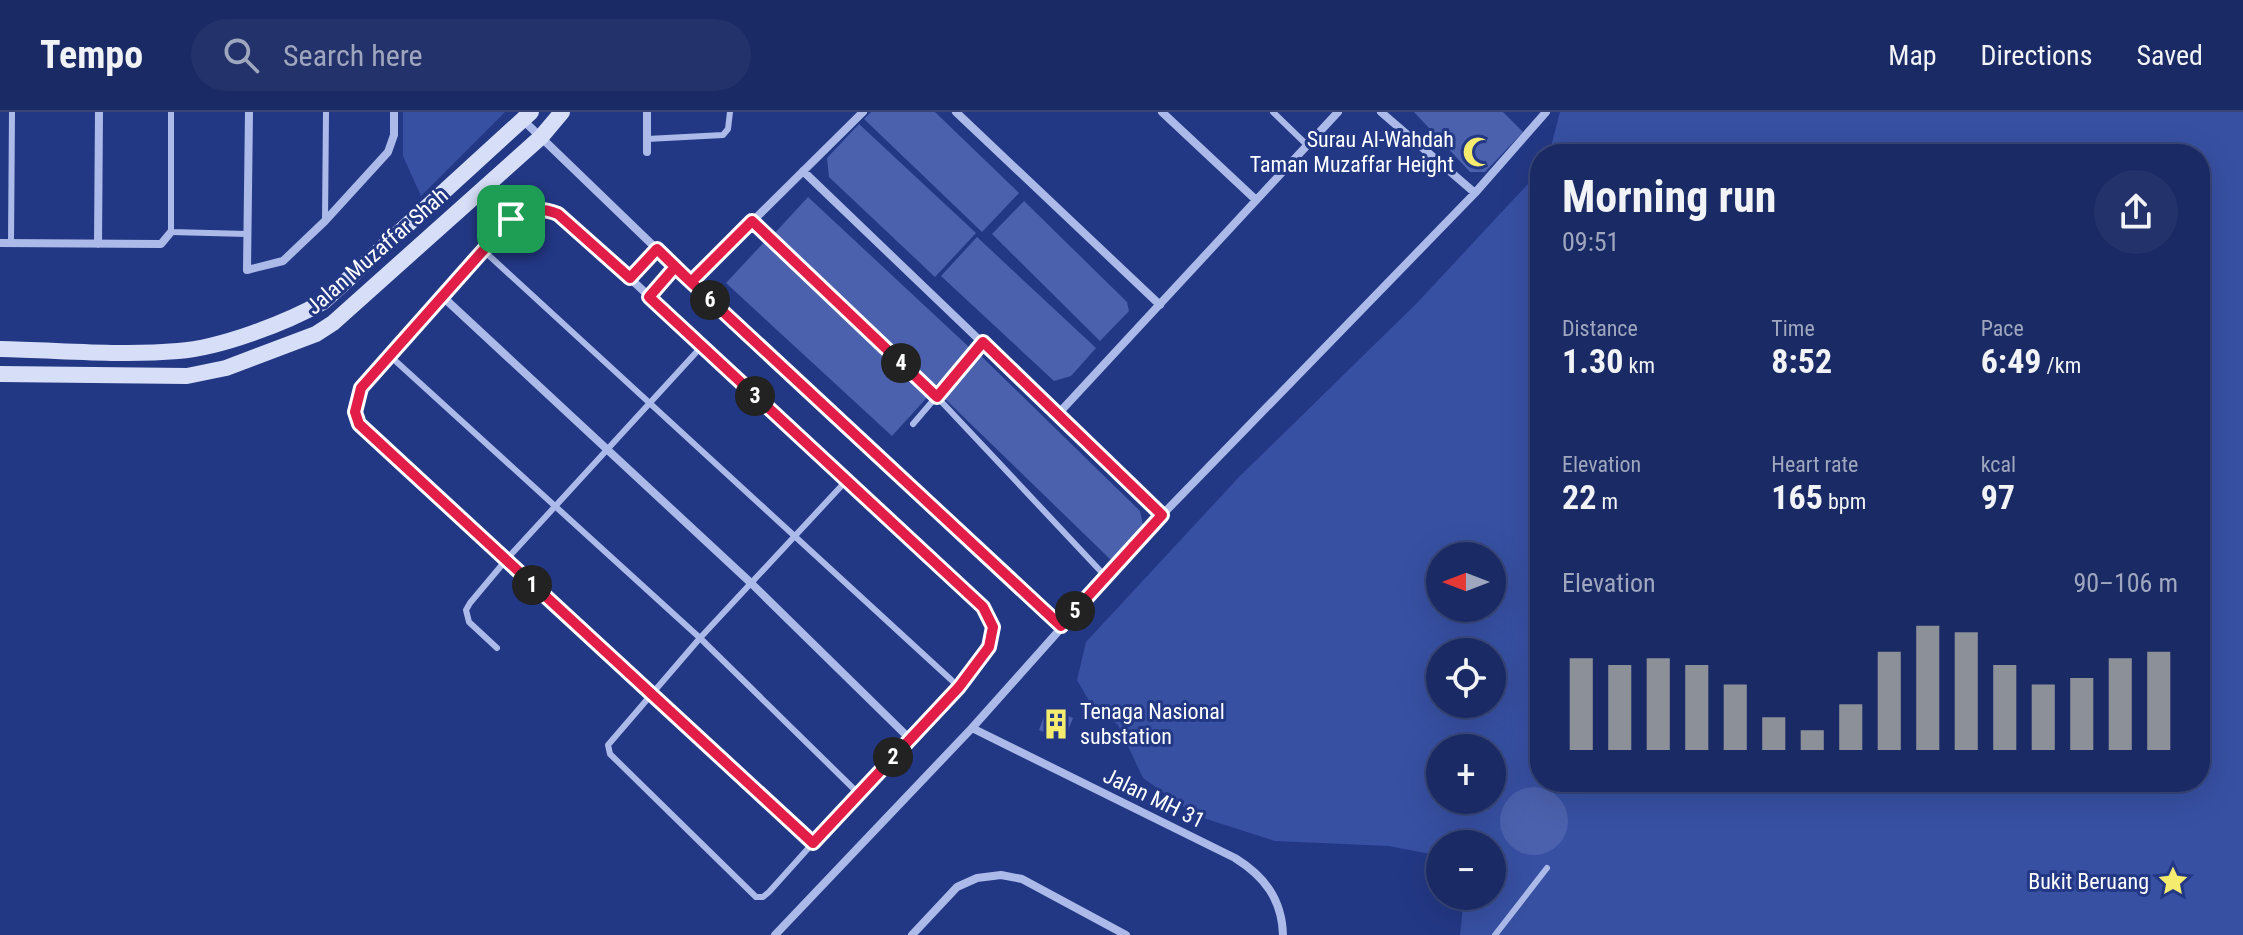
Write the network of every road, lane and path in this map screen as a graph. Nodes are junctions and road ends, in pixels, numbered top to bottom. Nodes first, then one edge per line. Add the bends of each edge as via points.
1 (12, 112) edge
2 (99, 112) edge
3 (171, 112) edge
4 (249, 112) edge
5 (326, 112) edge
6 (394, 112) edge
7 (562, 112) edge
8 (647, 112) edge
9 (730, 112) edge
10 (863, 112) edge
11 (956, 112) edge
12 (1162, 112) edge
13 (1273, 112) edge
14 (1338, 112) edge
15 (1381, 112) edge
16 (1546, 112) edge
17 (528, 116) edge
18 (541, 137) junction
19 (647, 139) junction
20 (1308, 146) junction
21 (647, 152) dead end
22 (803, 171) junction
23 (1475, 193) junction
24 (1256, 200) junction
25 (325, 221) junction
26 (752, 221) junction
27 (171, 232) junction
28 (247, 234) junction
29 (0, 243) edge
30 (11, 243) junction
31 (98, 244) junction
32 (657, 249) junction
33 (484, 251) junction
34 (675, 267) junction
35 (630, 278) junction
36 (691, 282) junction
37 (443, 297) junction
38 (649, 297) junction
39 (1160, 305) junction
40 (983, 342) junction
41 (702, 346) junction
42 (0, 349) edge
43 (389, 355) junction
44 (0, 374) edge
45 (937, 397) junction
46 (649, 404) junction
47 (1058, 414) junction
48 (913, 424) dead end
49 (608, 450) junction
50 (846, 481) junction
51 (556, 507) junction
52 (1162, 515) junction
53 (795, 535) junction
54 (506, 560) junction
55 (1107, 578) junction
56 (751, 583) junction
57 (1061, 626) junction
58 (700, 638) junction
59 (497, 648) dead end
60 (959, 687) junction
61 (650, 695) junction
62 (972, 728) junction
63 (910, 739) junction
64 (859, 794) junction
65 (813, 843) junction
66 (1547, 868) dead end
67 (775, 935) edge
68 (912, 935) edge
69 (1126, 935) edge
70 (1283, 935) edge
71 (1495, 935) edge

1 - 30 lane
2 - 31 street
3 - 27 lane
4 - 28 street
5 - 25 lane
6 - 25 street via 388,152
7 - 18 main road, Jalan Muzaffar Shah
8 - 19 street
9 - 19 lane via 723,135
10 - 22 street
11 - 39 street
12 - 24 street
13 - 20 lane
14 - 20 street
15 - 23 street
16 - 23 street
17 - 18 street
17 - 42 main road, Jalan Muzaffar Shah via 309,310 225,342 180,351
18 - 32 street
18 - 44 main road, Jalan Muzaffar Shah via 316,334 226,368 187,376
19 - 21 street
20 - 24 street
22 - 26 street
22 - 40 street
23 - 52 street
24 - 39 street
25 - 28 street via 283,261 247,270
26 - 36 street
26 - 45 lane
27 - 28 lane
27 - 31 street via 161,244
29 - 30 street
30 - 31 street
32 - 34 street
32 - 35 street
33 - 35 street via 511,219 545,209 570,222
33 - 37 street
33 - 46 lane
34 - 36 street
34 - 38 street
35 - 38 street
36 - 57 street
37 - 43 street
37 - 49 street
38 - 41 street
39 - 47 street
40 - 45 lane
40 - 47 street
41 - 46 lane
41 - 50 street
43 - 51 lane
43 - 54 street via 361,388 355,412 359,424
45 - 48 lane
45 - 55 lane
46 - 49 lane
46 - 53 lane
47 - 52 street
49 - 51 lane
49 - 56 street
50 - 53 lane
50 - 60 street via 989,615 989,647
51 - 54 lane
51 - 58 lane
52 - 55 street
53 - 56 lane
53 - 60 lane
54 - 59 lane via 466,610 469,622
54 - 61 street
55 - 57 street
56 - 58 lane
56 - 63 street
57 - 62 street
58 - 61 lane
58 - 64 lane
60 - 63 street
61 - 65 street
61 - 65 lane via 608,745 610,754 749,892 763,897
62 - 67 street
62 - 70 street, Jalan MH 31 via 1255,870 1277,903
63 - 64 street
64 - 65 street
66 - 71 lane
68 - 69 street via 957,887 1001,875 1022,879

